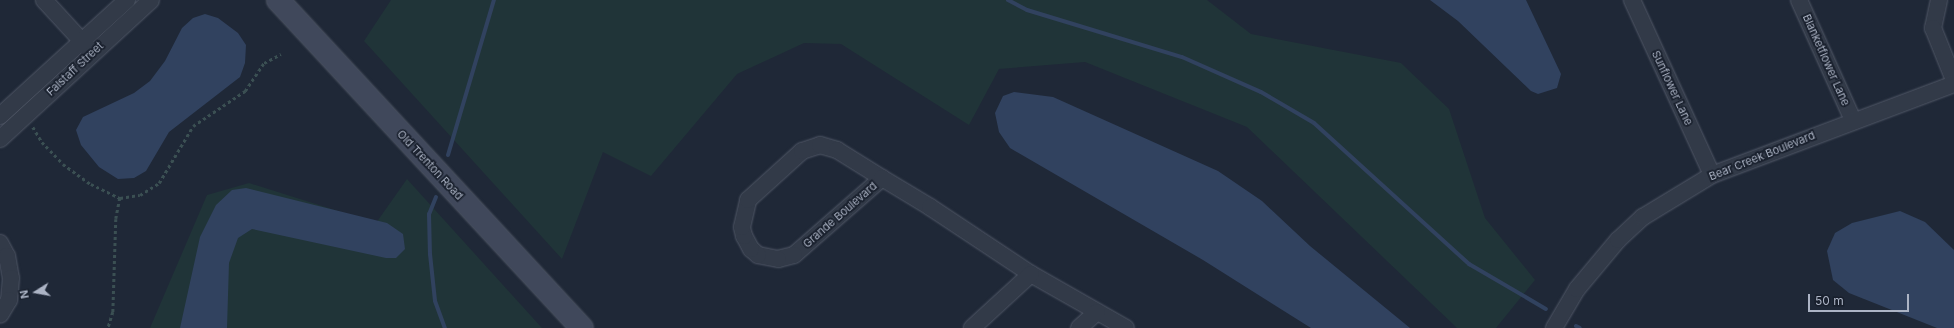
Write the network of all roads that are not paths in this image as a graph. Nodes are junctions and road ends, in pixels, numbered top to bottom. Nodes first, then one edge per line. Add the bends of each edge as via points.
1 (44, 0) edge
2 (127, 0) edge
3 (151, 0) edge
4 (278, 0) edge
5 (1632, 0) edge
6 (1799, 0) edge
7 (1939, 0) edge
8 (82, 41) junction
9 (93, 54) junction
10 (1954, 80) edge
11 (1954, 84) edge
12 (0, 116) edge
13 (1853, 120) junction
14 (0, 139) edge
15 (1712, 175) junction
16 (882, 178) junction
17 (0, 243) edge
18 (1032, 274) junction
19 (1097, 312) junction
20 (0, 315) edge
21 (582, 328) edge
22 (972, 328) edge
23 (1079, 328) edge
24 (1126, 328) edge
25 (1554, 328) edge

1 - 8 street
2 - 8 street, Falstaff Street
3 - 9 street, Falstaff Street
4 - 21 main road, Old Trenton Road
5 - 15 street, Sunflower Lane
6 - 13 street, Blanketflower Lane
7 - 10 street via 1933,28
8 - 9 street
8 - 12 street, Falstaff Street
9 - 14 street, Falstaff Street
11 - 13 street, Bear Creek Boulevard
13 - 15 street, Bear Creek Boulevard
15 - 25 street, Bear Creek Boulevard via 1643,217 1618,240 1577,289
16 - 16 street, Grande Boulevard via 837,150 820,146 808,148 748,200 742,227 750,249 758,255 778,259 794,255
16 - 18 street, Grande Boulevard
17 - 20 street via 8,256 11,278 9,300
18 - 19 street, Grande Boulevard
18 - 22 street
19 - 23 street
19 - 24 street, Grande Boulevard

